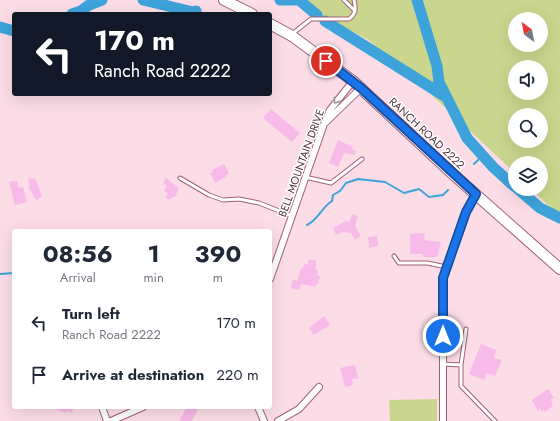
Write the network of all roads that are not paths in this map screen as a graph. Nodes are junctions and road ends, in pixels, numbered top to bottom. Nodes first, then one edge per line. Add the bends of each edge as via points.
1 (224, 0) edge
2 (344, 0) edge
3 (354, 0) edge
4 (355, 11) junction
5 (248, 12) edge
6 (272, 25) edge
7 (290, 35) junction
8 (357, 84) junction
9 (324, 124) junction
10 (362, 159) dead end
11 (180, 178) dead end
12 (305, 178) junction
13 (476, 194) junction
14 (292, 216) junction
15 (394, 256) dead end
16 (447, 267) junction
17 (560, 269) edge
18 (272, 273) edge
19 (466, 329) dead end
20 (443, 364) junction
21 (461, 365) junction
22 (319, 387) dead end
23 (103, 409) edge
24 (138, 409) edge
25 (259, 409) edge
26 (107, 421) edge
27 (111, 421) edge
28 (264, 421) edge
29 (278, 421) edge
30 (443, 421) edge
31 (495, 421) edge

1 - 5 main road
2 - 4 lane
3 - 4 lane
4 - 7 lane via 346,20 311,19
6 - 7 main road, RANCH ROAD 2222
7 - 8 main road, RANCH ROAD 2222
8 - 9 street
8 -> 9 street, BELL MOUNTAIN DRIVE via 330,110
8 - 13 main road, RANCH ROAD 2222
9 - 12 street, BELL MOUNTAIN DRIVE
10 - 12 lane via 331,183
11 - 14 lane via 223,200 239,199 259,203
12 - 14 street, BELL MOUNTAIN DRIVE
13 - 16 street via 466,212
13 - 17 main road, RANCH ROAD 2222
14 - 18 street, BELL MOUNTAIN DRIVE
15 - 16 lane via 399,264 427,263
16 - 20 street via 443,278
19 - 21 lane
20 - 21 lane
20 - 30 street
21 - 31 lane via 461,386
22 - 29 street via 299,410
23 - 26 street
24 - 27 street
25 - 28 street

